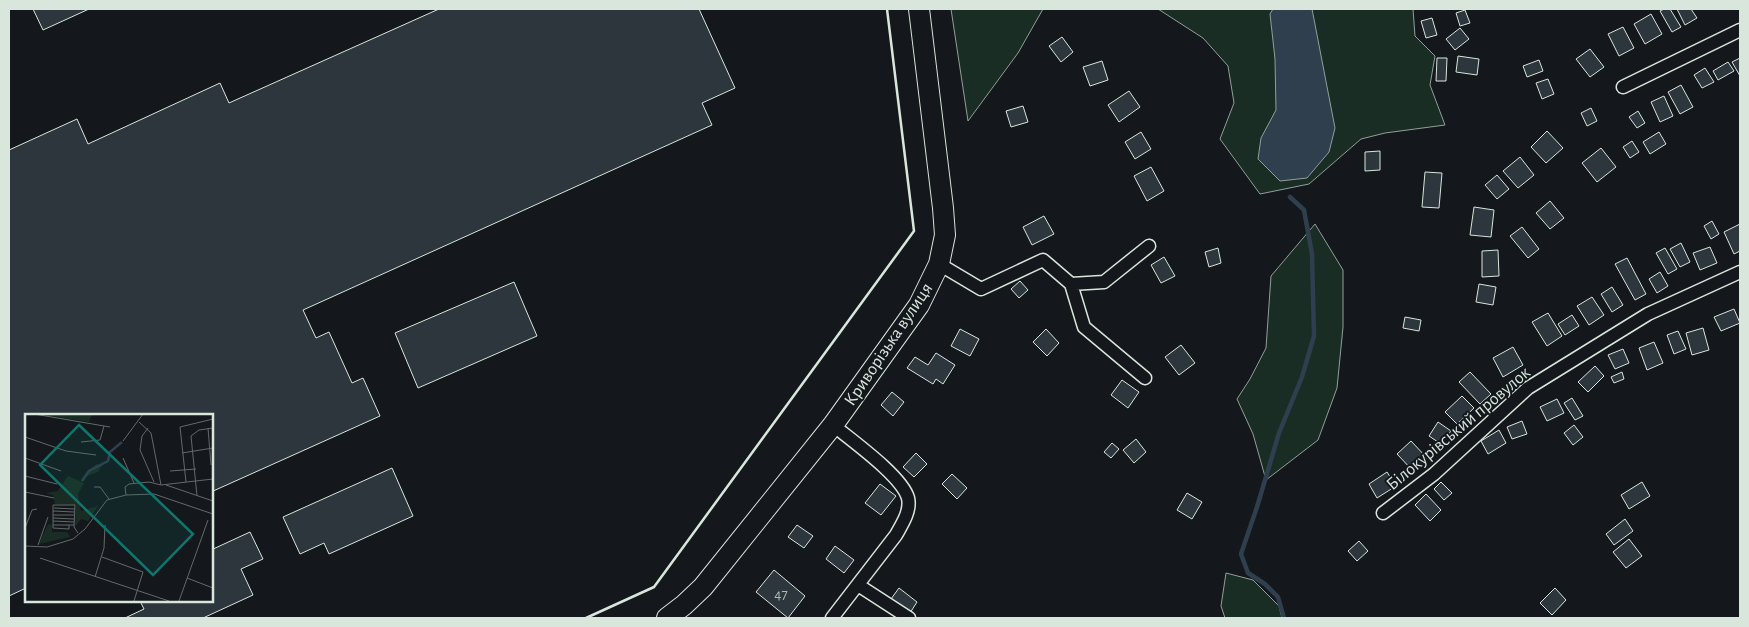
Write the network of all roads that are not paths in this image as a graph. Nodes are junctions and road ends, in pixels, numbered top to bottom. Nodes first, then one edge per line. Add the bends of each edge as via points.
1 (919, 9) edge
2 (1740, 30) edge
3 (1623, 87) dead end
4 (1149, 246) dead end
5 (939, 264) junction
6 (1740, 272) edge
7 (1071, 284) junction
8 (1145, 378) dead end
9 (832, 425) junction
10 (1383, 513) dead end
11 (858, 585) junction
12 (667, 618) edge
13 (832, 618) edge
14 (909, 618) edge

1 - 5 main road, Криворізька вулиця via 944,208
2 - 3 street
4 - 7 street via 1104,282
5 - 7 street via 981,289 1043,260
5 - 9 main road, Криворізька вулиця via 919,305
6 - 10 street, Білокурівський провулок via 1648,314 1528,388 1434,474
7 - 8 street via 1084,327
9 - 11 street via 890,473 908,498 908,508 896,535
9 - 12 main road, Криворізька вулиця via 709,580
11 - 13 street
11 - 14 street

